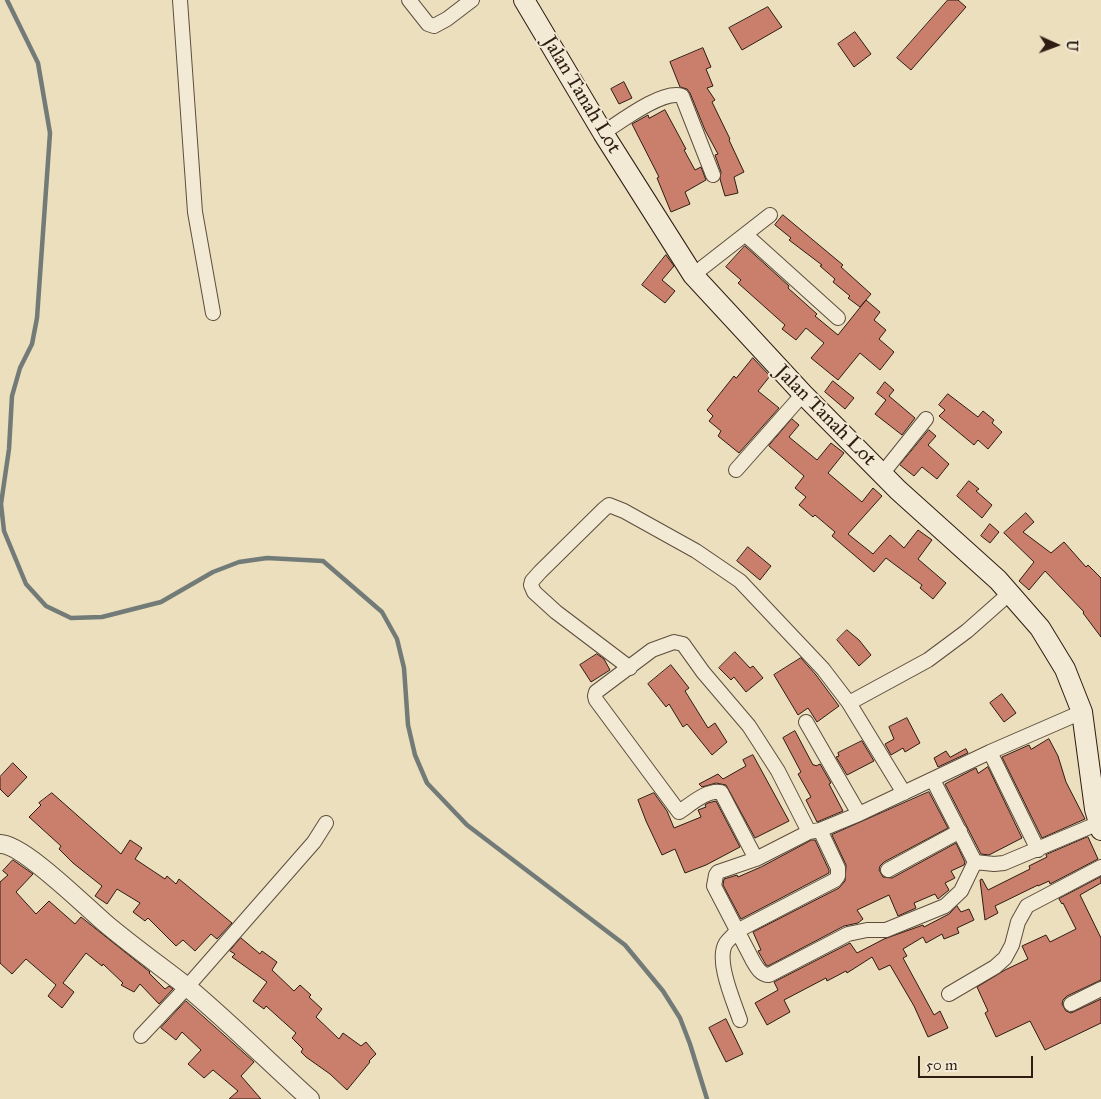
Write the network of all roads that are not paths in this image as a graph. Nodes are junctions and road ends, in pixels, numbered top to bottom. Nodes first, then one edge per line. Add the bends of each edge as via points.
1 (180, 0) edge
2 (409, 0) edge
3 (472, 0) edge
4 (524, 0) edge
5 (602, 133) junction
6 (713, 175) dead end
7 (770, 215) dead end
8 (746, 235) junction
9 (694, 276) junction
10 (213, 313) dead end
11 (838, 318) dead end
12 (803, 394) junction
13 (926, 419) dead end
14 (736, 470) dead end
15 (882, 474) junction
16 (1010, 593) junction
17 (630, 668) junction
18 (849, 703) junction
19 (1082, 712) junction
20 (806, 722) dead end
21 (990, 752) junction
22 (933, 780) junction
23 (904, 793) junction
24 (859, 814) junction
25 (1099, 817) edge
26 (326, 823) dead end
27 (814, 831) junction
28 (960, 831) junction
29 (0, 844) edge
30 (1038, 850) junction
31 (756, 859) junction
32 (975, 862) junction
33 (1101, 867) edge
34 (888, 870) dead end
35 (737, 931) junction
36 (187, 987) junction
37 (1101, 989) edge
38 (949, 994) dead end
39 (1071, 1004) dead end
40 (740, 1020) dead end
41 (141, 1036) dead end
42 (310, 1099) edge

1 - 10 street via 195,212
2 - 3 street via 428,24 434,26
4 - 5 main road, Jalan Tanah Lot
5 - 6 street via 664,97 682,96
5 - 9 main road, Jalan Tanah Lot
7 - 8 street
8 - 9 street
8 - 11 street
9 - 12 main road, Jalan Tanah Lot
12 - 14 street
12 - 15 main road, Jalan Tanah Lot
13 - 15 street
15 - 16 main road, Jalan Tanah Lot
16 - 18 street via 928,660
16 - 19 main road, Jalan Tanah Lot via 1040,628 1065,669
17 - 18 street via 556,612 534,592 531,585 540,572 609,505 696,551 740,581 823,669
17 - 27 street via 652,650 674,642 684,644 703,672 749,726
17 - 31 street via 596,692 596,700 679,812 714,791 721,792
18 - 23 street
19 - 21 street
19 - 25 main road, Jalan Tanah Lot
20 - 24 street
21 - 22 street
21 - 30 street
22 - 23 street
22 - 28 street
23 - 24 street
24 - 27 street
25 - 30 street
26 - 36 street via 314,842
27 - 31 street
27 - 35 street via 838,868 835,880
28 - 32 street
28 - 34 street
29 - 36 street via 12,846 32,860 106,924
30 - 32 street via 1004,863
31 - 35 street via 716,875 714,886
32 - 35 street via 961,891 945,906 886,930 848,934 769,975 759,971
33 - 38 street via 1027,906 1006,958
35 - 40 street via 725,944 723,956 724,971
36 - 41 street
36 - 42 street
37 - 39 street

